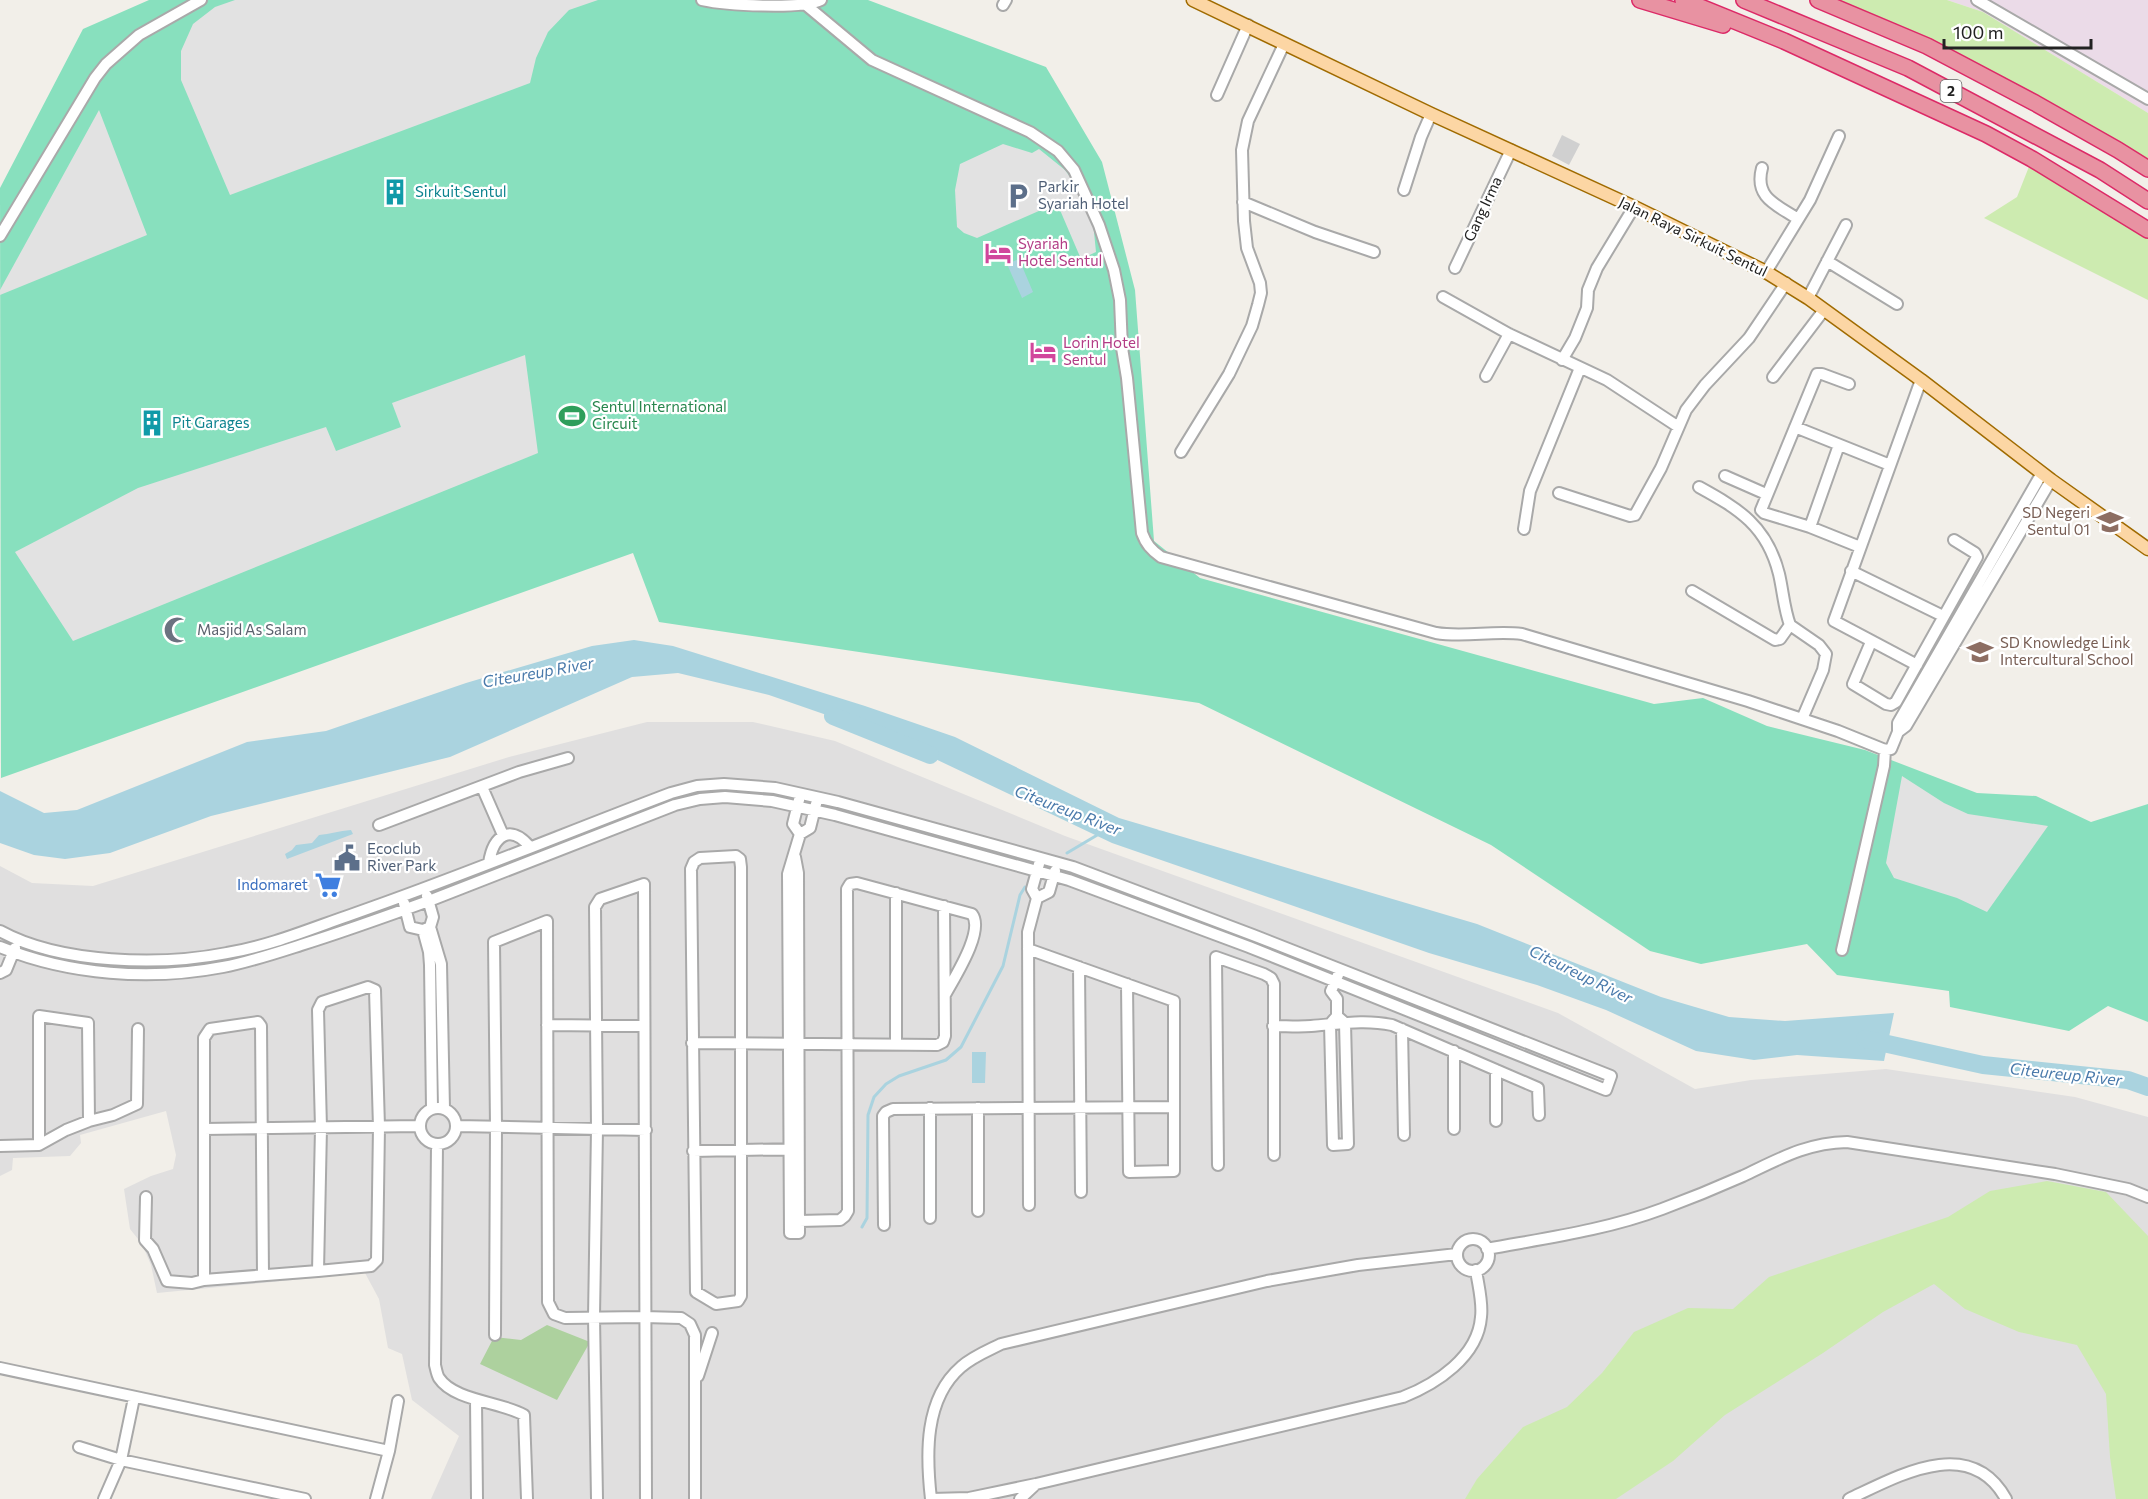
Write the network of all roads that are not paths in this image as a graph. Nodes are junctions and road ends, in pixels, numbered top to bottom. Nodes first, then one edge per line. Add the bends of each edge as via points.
1 (201, 0) edge
2 (702, 0) edge
3 (821, 0) edge
4 (1193, 0) edge
5 (1640, 0) edge
6 (1683, 0) edge
7 (1744, 0) edge
8 (1818, 0) edge
9 (1977, 0) edge
10 (806, 4) junction
11 (1248, 25) junction
12 (1784, 41) junction
13 (1284, 44) junction
14 (1217, 95) dead end
15 (2148, 99) edge
16 (1431, 114) junction
17 (1839, 136) dead end
18 (1511, 150) junction
19 (1762, 168) dead end
20 (2148, 169) edge
21 (1404, 190) dead end
22 (2148, 201) edge
23 (1243, 202) junction
24 (1634, 207) junction
25 (1798, 219) junction
26 (1846, 225) dead end
27 (2148, 230) edge
28 (0, 236) edge
29 (1374, 252) dead end
30 (1827, 261) junction
31 (1455, 268) dead end
32 (1766, 272) junction
33 (1786, 283) junction
34 (1443, 297) dead end
35 (1808, 297) junction
36 (1897, 304) dead end
37 (1824, 310) junction
38 (1509, 334) junction
39 (1562, 360) junction
40 (1580, 368) junction
41 (1486, 376) dead end
42 (1773, 378) dead end
43 (1921, 380) junction
44 (1849, 384) dead end
45 (1677, 426) junction
46 (1795, 427) junction
47 (1839, 446) junction
48 (1181, 452) dead end
49 (1890, 465) junction
50 (1725, 476) dead end
51 (2047, 476) junction
52 (1699, 487) dead end
53 (1559, 493) dead end
54 (1766, 494) junction
55 (1810, 527) junction
56 (1524, 529) dead end
57 (1954, 540) dead end
58 (1860, 547) junction
59 (2148, 549) edge
60 (1851, 571) junction
61 (1692, 591) dead end
62 (1943, 616) junction
63 (1790, 625) junction
64 (1871, 642) junction
65 (1917, 664) junction
66 (1802, 719) junction
67 (1885, 750) junction
68 (568, 758) dead end
69 (482, 787) junction
70 (801, 794) junction
71 (818, 798) junction
72 (798, 807) junction
73 (814, 811) junction
74 (379, 825) dead end
75 (800, 834) junction
76 (503, 836) junction
77 (530, 847) junction
78 (1041, 858) junction
79 (1057, 862) junction
80 (489, 863) junction
81 (1037, 871) junction
82 (1053, 875) junction
83 (425, 888) junction
84 (896, 893) junction
85 (402, 897) junction
86 (1037, 898) junction
87 (428, 901) junction
88 (944, 906) junction
89 (405, 910) junction
90 (427, 928) junction
91 (1, 935) edge
92 (19, 940) junction
93 (0, 947) edge
94 (1028, 949) junction
95 (1842, 950) dead end
96 (13, 952) junction
97 (435, 964) junction
98 (1079, 967) junction
99 (1340, 970) junction
100 (0, 973) edge
101 (1354, 975) junction
102 (1335, 982) junction
103 (1127, 984) junction
104 (1349, 988) junction
105 (945, 995) junction
106 (1337, 999) junction
107 (1337, 1021) junction
108 (547, 1025) junction
109 (596, 1025) junction
110 (644, 1026) junction
111 (1273, 1026) junction
112 (138, 1029) dead end
113 (1402, 1029) junction
114 (692, 1043) junction
115 (741, 1043) junction
116 (794, 1043) junction
117 (847, 1044) junction
118 (896, 1044) junction
119 (1454, 1052) junction
120 (1496, 1070) junction
121 (1128, 1107) junction
122 (1173, 1107) junction
123 (432, 1108) junction
124 (444, 1108) junction
125 (930, 1108) junction
126 (978, 1108) junction
127 (1029, 1108) junction
128 (1080, 1108) junction
129 (1539, 1115) dead end
130 (89, 1121) junction
131 (1496, 1121) dead end
132 (419, 1126) junction
133 (457, 1126) junction
134 (379, 1127) junction
135 (496, 1127) junction
136 (262, 1128) junction
137 (321, 1128) junction
138 (547, 1128) junction
139 (204, 1129) junction
140 (597, 1129) junction
141 (1454, 1129) dead end
142 (646, 1130) junction
143 (1404, 1135) dead end
144 (437, 1144) junction
145 (39, 1145) junction
146 (0, 1146) edge
147 (795, 1149) junction
148 (741, 1150) junction
149 (693, 1151) junction
150 (1274, 1155) dead end
151 (1218, 1165) dead end
152 (1081, 1192) dead end
153 (146, 1197) dead end
154 (2148, 1197) edge
155 (1029, 1205) dead end
156 (978, 1211) dead end
157 (930, 1218) dead end
158 (885, 1225) dead end
159 (1487, 1249) junction
160 (1457, 1254) junction
161 (1476, 1270) junction
162 (318, 1271) junction
163 (263, 1275) junction
164 (204, 1280) junction
165 (594, 1317) junction
166 (644, 1317) junction
167 (712, 1333) dead end
168 (495, 1335) dead end
169 (0, 1368) edge
170 (694, 1388) junction
171 (134, 1398) junction
172 (477, 1400) junction
173 (398, 1401) dead end
174 (79, 1447) dead end
175 (389, 1451) junction
176 (121, 1460) junction
177 (1036, 1484) junction
178 (1864, 1495) edge
179 (104, 1499) edge
180 (305, 1499) edge
181 (376, 1499) edge
182 (477, 1499) edge
183 (527, 1499) edge
184 (597, 1499) edge
185 (646, 1499) edge
186 (695, 1499) edge
187 (931, 1499) edge
188 (1020, 1499) edge
189 (1849, 1499) edge
190 (2006, 1499) edge

1 - 28 street via 139,35 106,64
2 - 10 street
3 - 10 street
4 - 11 main road, Jalan Raya Sirkuit Sentul
5 - 12 highway
6 - 12 highway
7 - 22 highway, 2 via 1908,68 2100,170
8 - 20 highway, 2 via 1927,46
9 - 15 street
10 - 66 street via 872,60 1030,132 1058,151 1074,170 1114,270 1142,533 1151,550 1161,557 1436,633 1522,634
11 - 13 main road, Jalan Raya Sirkuit Sentul
11 - 14 street
12 - 27 highway via 1986,134
13 - 16 main road, Jalan Raya Sirkuit Sentul
13 - 23 street via 1244,135
16 - 18 main road, Jalan Raya Sirkuit Sentul
16 - 21 street
17 - 25 street
18 - 24 main road, Jalan Raya Sirkuit Sentul
18 - 31 street, Gang Irma
19 - 25 street via 1761,191
23 - 29 street
23 - 48 street via 1247,248 1261,293 1252,326 1229,374
24 - 32 main road, Jalan Raya Sirkuit Sentul
24 - 39 street via 1597,268 1588,290 1587,308
25 - 32 street
26 - 30 street
30 - 35 street
30 - 36 street
32 - 33 main road, Jalan Raya Sirkuit Sentul
33 - 35 main road, Jalan Raya Sirkuit Sentul
33 - 45 street via 1749,338 1705,385
34 - 38 street
35 - 37 main road, Jalan Raya Sirkuit Sentul
37 - 42 street
37 - 43 main road, Jalan Raya Sirkuit Sentul
38 - 39 street
38 - 41 street
39 - 40 street
40 - 45 street via 1607,380
40 - 56 street via 1530,491
43 - 49 street
43 - 51 main road, Jalan Raya Sirkuit Sentul
44 - 46 street via 1817,374
45 - 53 street via 1661,468 1635,515
46 - 47 street
46 - 54 street
47 - 49 street
47 - 55 street
49 - 58 street
50 - 54 street
51 - 59 main road, Jalan Raya Sirkuit Sentul
51 - 67 street via 1898,723 1891,749
52 - 63 street via 1741,512 1760,533 1778,573
54 - 55 street via 1761,510 1764,513
55 - 58 street
57 - 62 street via 1977,557
58 - 60 street
60 - 62 street
60 - 64 street via 1834,621
61 - 63 street via 1775,640
62 - 65 street
63 - 66 street via 1820,645 1826,654
64 - 65 street
64 - 65 street via 1853,684 1886,704 1896,702
66 - 67 street
67 - 95 street
68 - 69 street
69 - 74 street
69 - 76 street
70 - 71 street
70 - 72 street
70 - 77 street via 752,785 697,786 671,792
71 - 73 street
71 - 78 street
72 - 73 street
72 - 75 street via 793,824
72 - 87 street via 724,797 675,805
73 - 75 street via 810,828
73 - 81 street
75 - 116 street via 788,874
76 - 77 street via 522,837
76 - 80 street via 495,842
77 - 80 street
78 - 79 street
78 - 81 street
79 - 82 street
79 - 99 street
80 - 83 street
81 - 82 street
81 - 86 street via 1032,889
82 - 86 street via 1049,892
82 - 102 street
83 - 85 street
83 - 87 street
84 - 88 street
84 - 117 street via 857,883 847,889
84 - 118 street
85 - 89 street
85 - 92 street via 249,948 192,958 117,960 55,951
86 - 94 street
87 - 89 street
87 - 90 street via 433,917
88 - 105 street
88 - 105 street via 976,918 965,960
89 - 90 street via 410,927
89 - 96 street via 266,956 187,972 125,974 51,963
90 - 97 street
91 - 92 street
92 - 96 street
93 - 96 street
94 - 98 street
94 - 127 street
96 - 100 street via 6,970
97 - 123 street
97 - 124 street
98 - 103 street
98 - 128 street
99 - 101 street
99 - 102 street
101 - 104 street
101 - 104 street via 1611,1076 1605,1090
102 - 104 street
102 - 106 street via 1331,992
103 - 121 street
103 - 122 street via 1174,1001
104 - 106 street via 1346,996
105 - 118 street via 942,1042
106 - 107 street
107 - 107 street via 1348,1144 1333,1145
107 - 111 street
107 - 113 street via 1376,1021
108 - 109 street
108 - 135 street via 547,921 494,942
108 - 138 street
109 - 110 street
109 - 110 street via 595,907 600,899 644,884
109 - 140 street
110 - 142 street
111 - 150 street
111 - 151 street via 1271,978 1216,957
112 - 130 street via 137,1104
113 - 119 street
113 - 143 street
114 - 115 street
114 - 115 street via 691,869 700,858 736,856 741,867
114 - 149 street
115 - 116 street
115 - 148 street
116 - 117 street
116 - 147 street
117 - 118 street
117 - 147 street via 848,1211 840,1220 800,1221
119 - 120 street
119 - 141 street
120 - 129 street via 1538,1088
120 - 131 street
121 - 122 street
121 - 122 street via 1129,1172 1174,1172
121 - 128 street
123 - 124 street
123 - 132 street via 423,1115
124 - 133 street via 454,1115
125 - 126 street
125 - 157 street
125 - 158 street via 893,1108 883,1116
126 - 127 street
126 - 156 street
127 - 128 street
127 - 155 street
128 - 152 street
130 - 145 street
130 - 145 street via 88,1023 39,1016
132 - 134 street
132 - 144 street via 423,1137
133 - 135 street
133 - 144 street via 454,1137
134 - 137 street
134 - 137 street via 375,990 368,987 322,1002 318,1010
134 - 162 street via 376,1260 370,1266
135 - 138 street
135 - 168 street
136 - 137 street
136 - 139 street
136 - 139 street via 258,1022 210,1029 204,1038
136 - 163 street
137 - 162 street
138 - 140 street
138 - 165 street via 548,1302 554,1314 565,1318
139 - 164 street
140 - 142 street
140 - 165 street
142 - 166 street
144 - 172 street via 435,1365 439,1378 448,1387
145 - 146 street
147 - 148 street
148 - 149 street
148 - 149 street via 741,1296 738,1301 716,1304 696,1292
153 - 164 street via 145,1240 167,1281
154 - 159 street via 2128,1188 2055,1174 1847,1142 1826,1143 1615,1225
159 - 160 street via 1479,1240 1467,1240
159 - 161 street via 1488,1260
160 - 161 street via 1461,1265
160 - 187 street via 1358,1265 1267,1281 1001,1344 959,1368 938,1399 928,1455
161 - 177 street via 1482,1311 1476,1336 1455,1366 1428,1386 1402,1397
162 - 163 street
163 - 164 street
165 - 166 street
165 - 184 street
166 - 170 street via 681,1318 690,1324 695,1335
166 - 185 street
167 - 170 street
169 - 171 street
170 - 186 street
171 - 175 street
171 - 176 street
172 - 182 street
172 - 183 street via 524,1415
173 - 175 street
174 - 176 street
175 - 181 street
176 - 179 street
176 - 180 street
177 - 187 street via 969,1498
177 - 188 street
178 - 189 street
178 - 190 street via 1910,1472 1956,1463 1984,1473

